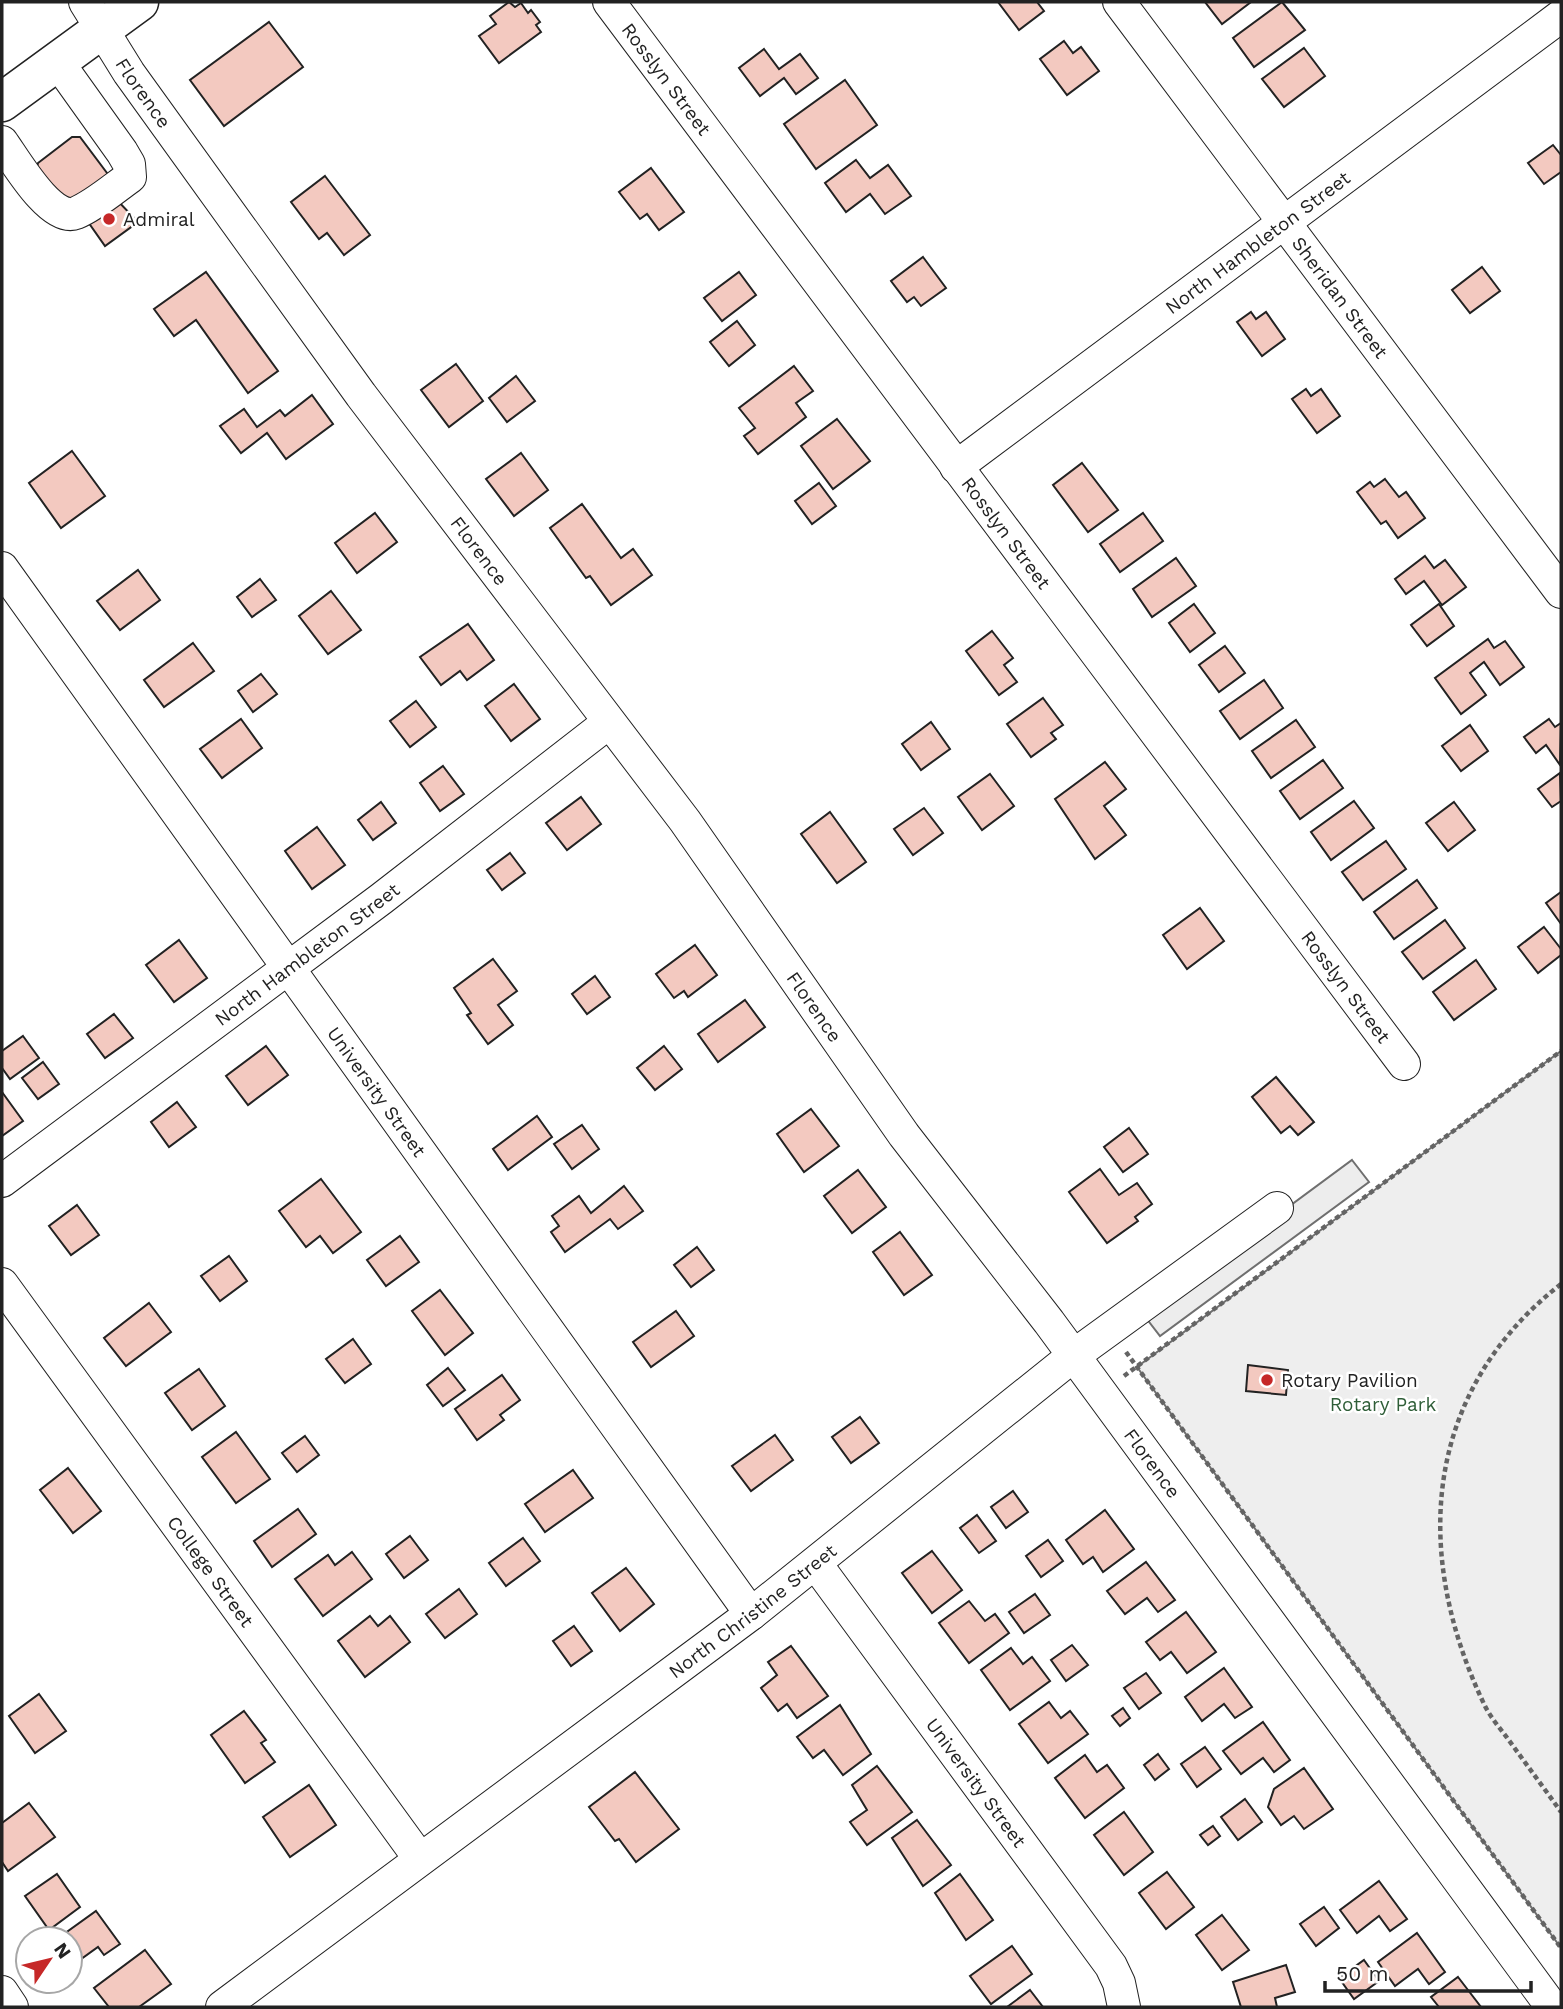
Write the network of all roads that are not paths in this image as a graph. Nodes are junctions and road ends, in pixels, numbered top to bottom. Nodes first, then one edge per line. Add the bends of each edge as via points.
1 (139, 2) edge
2 (609, 2) edge
3 (1119, 2) edge
4 (94, 15) edge
5 (1561, 16) edge
6 (57, 61) junction
7 (2, 102) edge
8 (154, 109) junction
9 (113, 140) junction
10 (2, 142) edge
11 (1284, 221) junction
12 (956, 467) junction
13 (2, 568) edge
14 (1561, 592) edge
15 (608, 723) junction
16 (286, 967) junction
17 (1404, 1064) dead end
18 (2, 1181) edge
19 (1277, 1208) dead end
20 (2, 1284) edge
21 (1073, 1356) junction
22 (816, 1564) junction
23 (751, 1614) junction
24 (420, 1859) junction
25 (2, 1992) edge
26 (12, 2007) edge
27 (222, 2007) edge
28 (1124, 2007) edge
29 (1552, 2007) edge

1 - 4 main road
2 - 12 street, Rosslyn Street
3 - 11 street, Sheridan Street
4 - 6 main road
4 - 8 street, Florence
5 - 11 street, North Hambleton Street
6 - 7 main road
6 - 9 street
8 - 9 street
8 - 15 street, Florence
9 - 10 street via 129,164 130,177 74,214 62,214 41,197
11 - 12 street, North Hambleton Street
11 - 14 street, Sheridan Street
12 - 17 street, Rosslyn Street
13 - 16 street, University Street
15 - 16 street, North Hambleton Street
15 - 21 street, Florence via 762,928 904,1135
16 - 18 street, North Hambleton Street
16 - 23 street, University Street
19 - 21 street, North Christine Street
20 - 24 street, College Street
21 - 22 street, North Christine Street
21 - 29 street, Florence
22 - 23 street, North Christine Street
22 - 28 street, University Street via 1111,1966
23 - 24 street, North Christine Street
24 - 27 street, North Christine Street
25 - 26 street

